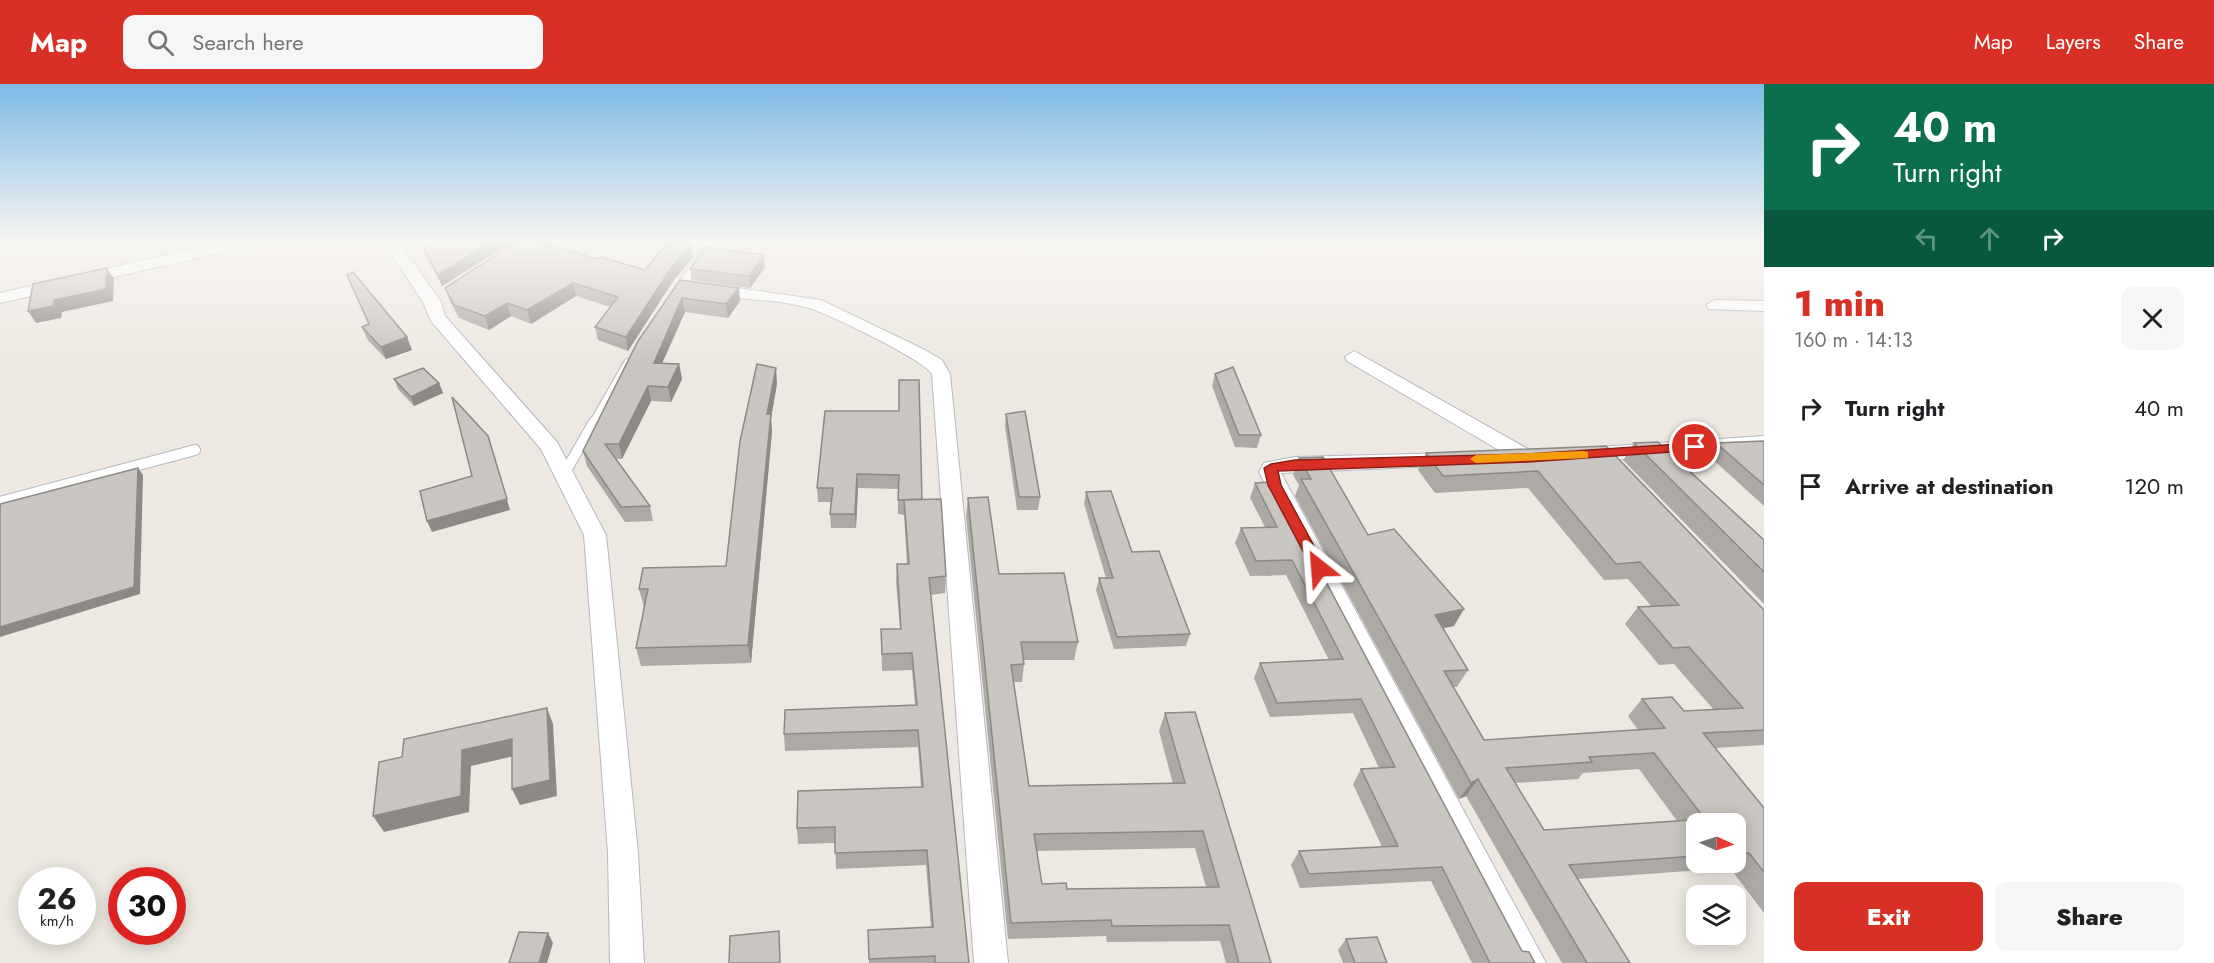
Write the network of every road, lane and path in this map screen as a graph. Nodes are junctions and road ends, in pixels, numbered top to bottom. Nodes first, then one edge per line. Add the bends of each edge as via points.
1 (75, 281) edge
2 (426, 281) edge
3 (684, 281) edge
4 (678, 290) joint
5 (0, 298) edge
6 (1715, 305) dead end
7 (1764, 306) edge
8 (631, 357) edge
9 (1354, 357) dead end
10 (1764, 442) edge
11 (195, 450) dead end
12 (1602, 454) junction
13 (1528, 458) junction
14 (1493, 459) edge
15 (1470, 460) edge
16 (1618, 471) edge
17 (564, 474) junction
18 (0, 502) edge
19 (627, 963) edge
20 (991, 963) edge
21 (1529, 963) edge

1 - 5 street
2 - 17 street via 440,297 437,317 550,447
3 - 4 lane
4 - 20 street via 815,304 917,353 935,364 941,374
6 - 7 street
8 - 17 lane
9 - 13 street
10 - 12 street
11 - 18 lane
12 - 13 street
12 - 16 street
13 - 14 street
15 - 21 street via 1295,464 1276,466 1270,472
17 - 19 street via 595,535 623,853

